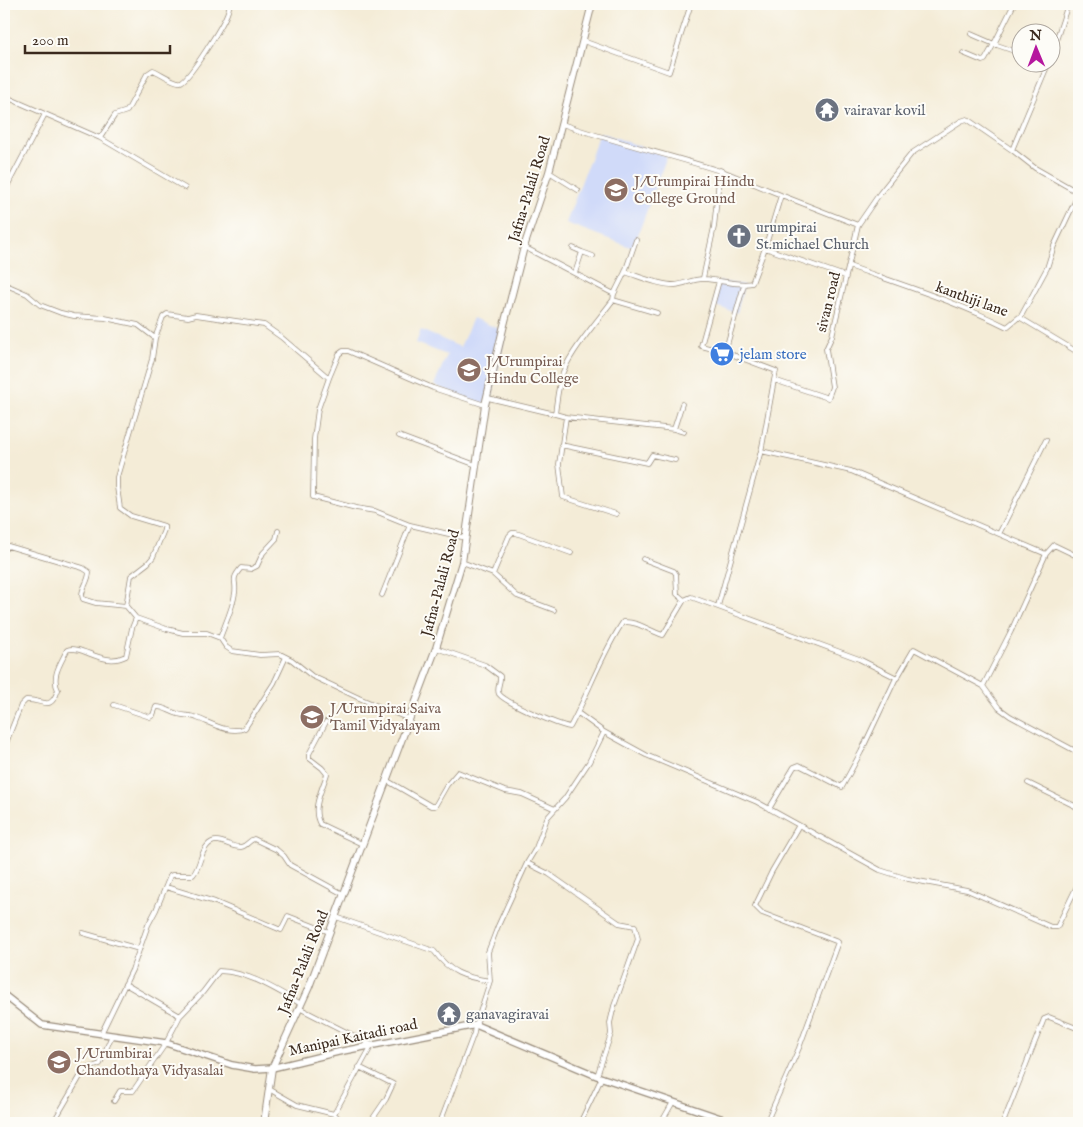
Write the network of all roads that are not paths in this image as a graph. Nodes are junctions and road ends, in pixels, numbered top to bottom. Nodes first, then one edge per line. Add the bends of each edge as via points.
1 (230, 4) edge
2 (592, 4) edge
3 (692, 4) edge
4 (1014, 4) edge
5 (1068, 4) edge
6 (1060, 28) edge
7 (970, 34) dead end
8 (583, 41) junction
9 (994, 44) junction
10 (1010, 50) edge
11 (962, 53) dead end
12 (1045, 72) edge
13 (4, 96) edge
14 (45, 114) junction
15 (561, 124) junction
16 (100, 138) junction
17 (1012, 150) junction
18 (720, 171) junction
19 (549, 172) junction
20 (185, 188) dead end
21 (578, 190) dead end
22 (4, 192) edge
23 (1079, 193) edge
24 (781, 195) junction
25 (858, 225) junction
26 (636, 240) dead end
27 (524, 248) junction
28 (572, 248) dead end
29 (765, 248) junction
30 (582, 252) junction
31 (593, 256) dead end
32 (849, 266) junction
33 (625, 272) junction
34 (575, 273) junction
35 (845, 276) junction
36 (703, 278) junction
37 (719, 281) junction
38 (4, 284) edge
39 (744, 285) junction
40 (614, 294) junction
41 (612, 300) junction
42 (657, 314) dead end
43 (1020, 318) junction
44 (155, 338) junction
45 (726, 352) junction
46 (1079, 353) edge
47 (329, 378) junction
48 (774, 380) junction
49 (488, 398) junction
50 (682, 404) dead end
51 (485, 406) junction
52 (555, 414) junction
53 (566, 417) junction
54 (674, 429) junction
55 (684, 432) dead end
56 (399, 436) dead end
57 (1046, 440) dead end
58 (562, 445) junction
59 (761, 451) junction
60 (675, 460) dead end
61 (476, 465) junction
62 (616, 514) dead end
63 (410, 525) junction
64 (278, 532) dead end
65 (1000, 534) junction
66 (466, 538) junction
67 (4, 550) edge
68 (571, 553) dead end
69 (1046, 554) junction
70 (1079, 557) edge
71 (643, 559) dead end
72 (462, 562) junction
73 (492, 574) junction
74 (382, 595) dead end
75 (684, 600) junction
76 (126, 606) junction
77 (718, 606) junction
78 (554, 610) dead end
79 (136, 618) junction
80 (220, 638) junction
81 (436, 648) junction
82 (286, 657) junction
83 (896, 678) junction
84 (983, 686) junction
85 (114, 705) dead end
86 (578, 713) junction
87 (409, 719) junction
88 (326, 722) dead end
89 (604, 732) junction
90 (4, 748) edge
91 (1079, 753) edge
92 (386, 780) junction
93 (1028, 783) dead end
94 (1079, 808) edge
95 (555, 809) junction
96 (769, 809) junction
97 (799, 826) junction
98 (362, 844) junction
99 (527, 863) junction
100 (1079, 882) edge
101 (166, 887) junction
102 (343, 894) junction
103 (335, 917) junction
104 (329, 932) junction
105 (83, 933) dead end
106 (139, 949) junction
107 (490, 981) junction
108 (125, 984) junction
109 (4, 995) edge
110 (300, 1006) junction
111 (180, 1016) junction
112 (476, 1025) junction
113 (1079, 1029) edge
114 (101, 1034) junction
115 (112, 1036) junction
116 (166, 1043) junction
117 (372, 1045) junction
118 (359, 1067) junction
119 (272, 1068) junction
120 (599, 1077) junction
121 (268, 1089) junction
122 (114, 1102) dead end
123 (673, 1102) junction
124 (334, 1114) junction
125 (371, 1121) dead end
126 (53, 1123) edge
127 (264, 1123) edge
128 (344, 1123) edge
129 (440, 1123) edge
130 (580, 1123) edge
131 (661, 1123) edge
132 (734, 1123) edge
133 (766, 1123) edge
134 (1003, 1123) edge

1 - 16 street via 207,48 187,76 176,82 153,70 147,74 128,111 116,115
2 - 8 main road, Jafna-Palali Road
3 - 8 street via 669,72
4 - 9 street
5 - 6 street
7 - 9 street
8 - 15 main road, Jafna-Palali Road
9 - 10 street
9 - 11 street via 982,61
12 - 17 street
13 - 14 street
14 - 16 street
14 - 22 street
15 - 18 street
15 - 19 main road, Jafna-Palali Road
16 - 20 street
17 - 23 street via 1035,168
17 - 25 street, sivan road via 967,119 961,121 912,152
18 - 24 street
18 - 36 street via 714,227
19 - 21 street
19 - 27 main road, Jafna-Palali Road
23 - 43 street via 1047,268
24 - 25 street
24 - 29 street
25 - 32 street, sivan road
26 - 33 street
27 - 34 street
27 - 49 main road, Jafna-Palali Road
28 - 30 street
29 - 35 street
29 - 39 street via 752,283
30 - 31 street
30 - 34 street
32 - 35 street, sivan road
32 - 43 street, kanthiji lane via 1007,327
33 - 36 street via 675,285
33 - 40 street
34 - 40 street
35 - 48 street, sivan road via 832,336 826,349 832,387 828,398
36 - 37 street
37 - 39 street
37 - 45 street via 701,346
38 - 44 street via 61,313 138,325
39 - 45 street
40 - 41 street
41 - 42 street
41 - 52 street via 564,370
43 - 46 street, kanthiji lane
44 - 47 street via 167,314 264,325
44 - 76 street via 117,487 120,508 132,516 162,525 164,530 153,557 131,576
45 - 48 street via 776,371
47 - 51 street via 339,354 348,351 433,388
47 - 63 street via 318,409 313,497 375,510
48 - 59 street
49 - 51 main road, Jafna-Palali Road
49 - 52 street
50 - 54 street
51 - 61 main road, Jafna-Palali Road
52 - 53 street
53 - 54 street
53 - 58 street
54 - 55 street
56 - 61 street
57 - 65 street
58 - 60 street via 647,463 652,455
58 - 62 street via 559,464 563,497
59 - 65 street via 851,471
59 - 77 street
61 - 66 main road, Jafna-Palali Road
63 - 66 street
63 - 74 street
64 - 80 street via 257,566 241,568 236,574 233,582 236,592
65 - 69 street
66 - 72 main road, Jafna-Palali Road
67 - 76 street via 8,546 83,568 89,572 81,595 83,599
68 - 73 street via 512,533
69 - 70 street via 1054,544
69 - 84 street
71 - 75 street via 674,571 677,594
72 - 73 street
72 - 81 main road, Jafna-Palali Road
73 - 78 street via 517,596
75 - 77 street via 691,597
75 - 86 street via 663,635 632,621 623,622 595,672
76 - 79 street
77 - 83 street via 859,659
79 - 80 street via 175,631 207,633
79 - 90 street via 126,656 120,659 98,658 67,650 55,677 58,690 55,699 50,704 26,700
80 - 82 street via 232,651
81 - 86 street via 486,666 500,676 500,695 561,725 570,727
81 - 87 main road, Jafna-Palali Road
82 - 85 street via 274,682 242,730 216,726 160,706 150,717
82 - 87 street via 312,676
83 - 84 street via 914,649
83 - 96 street via 842,787 799,765 794,767
84 - 91 street via 999,708 1010,716
86 - 89 street
87 - 92 main road, Jafna-Palali Road
88 - 98 street via 308,754 327,774 317,803 316,818 320,824
89 - 95 street via 589,762
89 - 96 street
92 - 95 street via 435,806 458,772
92 - 98 main road, Jafna-Palali Road
93 - 94 street
95 - 99 street via 547,818
96 - 97 street
97 - 100 street via 880,870 908,879 968,890 1051,927 1057,927
97 - 133 street via 755,906 762,913 838,942 799,1048
98 - 102 main road, Jafna-Palali Road
99 - 107 street via 488,952
99 - 120 street via 549,874 619,923 635,926 638,939 614,1006 611,1034
101 - 102 street via 172,874 193,875 211,842 217,840 240,847 254,839 277,850 290,865
101 - 104 street via 215,902 282,930 288,916
101 - 106 street
102 - 103 main road, Jafna-Palali Road
103 - 104 main road, Jafna-Palali Road
103 - 107 street via 434,951 456,972
104 - 110 main road, Jafna-Palali Road
105 - 106 street
106 - 108 street
107 - 112 street
108 - 111 street
108 - 114 street
109 - 114 main road, Manipai Kaitadi road via 42,1025
110 - 111 street via 266,984 232,972 219,971
110 - 117 street
110 - 119 main road, Jafna-Palali Road
111 - 116 street
112 - 117 main road, Manipai Kaitadi road
112 - 120 main road
112 - 129 street
113 - 134 street via 1049,1017 1044,1019
114 - 115 main road, Manipai Kaitadi road
115 - 116 main road, Manipai Kaitadi road
115 - 126 street via 100,1064 84,1070
116 - 119 main road, Manipai Kaitadi road via 242,1068
116 - 122 street via 133,1091 120,1091
117 - 118 street
117 - 119 main road, Manipai Kaitadi road
118 - 124 street
118 - 125 street via 393,1084
119 - 121 main road, Jafna-Palali Road
120 - 123 main road
120 - 130 street
121 - 124 street via 297,1105
121 - 127 main road, Jafna-Palali Road
123 - 131 street
123 - 132 main road
124 - 128 street

